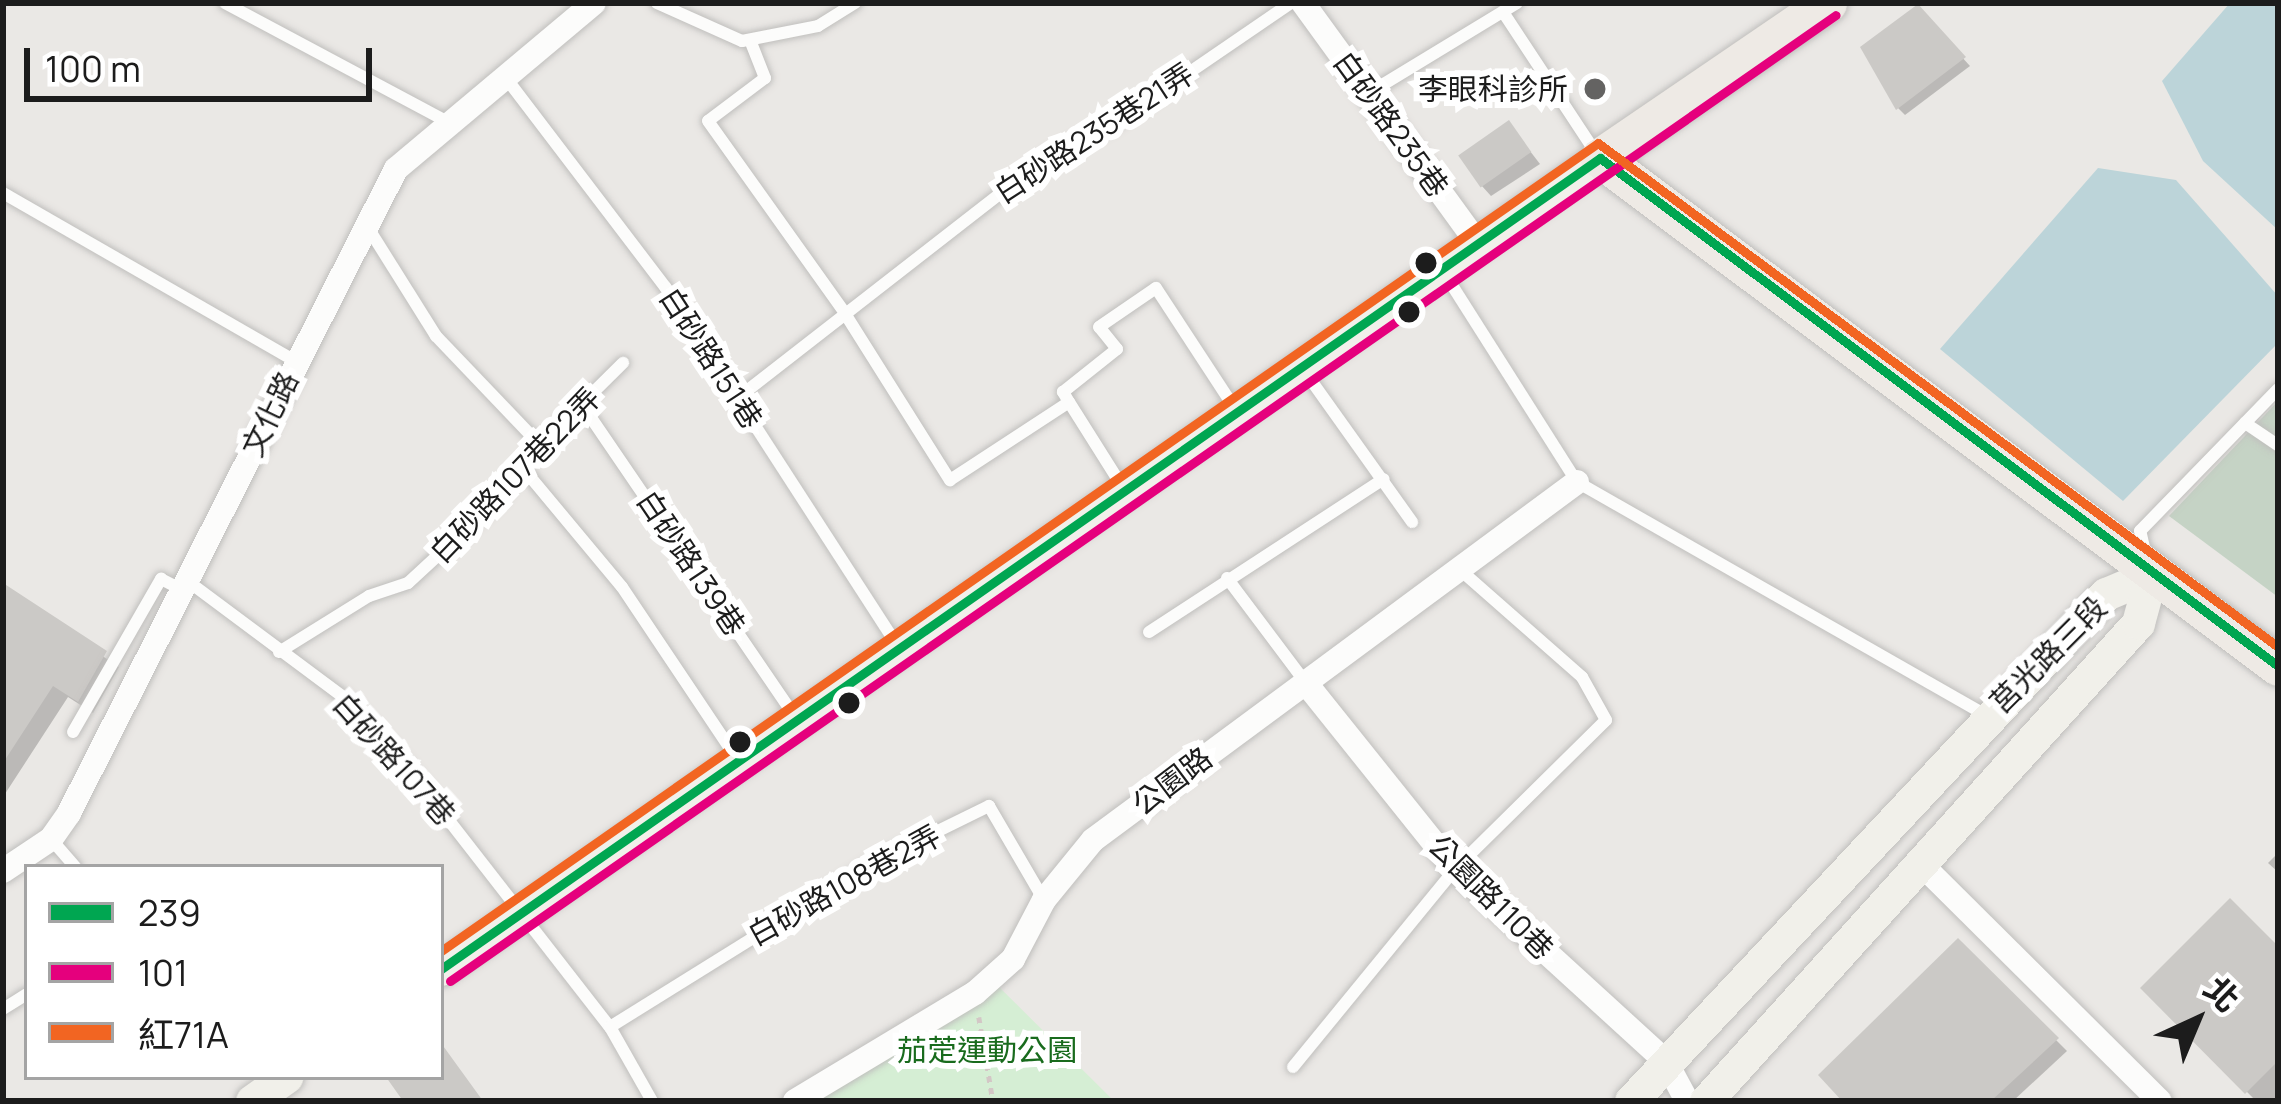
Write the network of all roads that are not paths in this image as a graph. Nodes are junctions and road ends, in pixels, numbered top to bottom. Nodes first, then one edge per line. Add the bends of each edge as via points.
1 (225, 3) edge
2 (595, 3) edge
3 (657, 3) edge
4 (855, 3) edge
5 (1292, 3) edge
6 (1303, 3) edge
7 (1516, 3) edge
8 (1827, 3) edge
9 (1503, 12) junction
10 (750, 40) junction
11 (506, 77) junction
12 (1367, 94) junction
13 (448, 122) junction
14 (1600, 158) junction
15 (3, 193) edge
16 (364, 220) junction
17 (1479, 245) junction
18 (1443, 270) junction
19 (844, 312) junction
20 (295, 362) junction
21 (623, 363) dead end
22 (1302, 368) junction
23 (2278, 389) edge
24 (735, 400) junction
25 (1069, 402) junction
26 (584, 406) junction
27 (1238, 413) junction
28 (2245, 423) junction
29 (540, 445) junction
30 (2278, 445) edge
31 (522, 467) junction
32 (1384, 479) junction
33 (1577, 482) junction
34 (1126, 492) junction
35 (1412, 522) dead end
36 (1460, 570) junction
37 (2151, 574) junction
38 (1227, 578) junction
39 (187, 586) junction
40 (1149, 632) dead end
41 (900, 650) junction
42 (279, 652) junction
43 (2278, 666) edge
44 (1305, 682) junction
45 (1987, 716) junction
46 (798, 721) junction
47 (73, 732) dead end
48 (739, 762) junction
49 (51, 839) junction
50 (72, 864) edge
51 (1922, 865) junction
52 (1455, 868) junction
53 (3, 871) edge
54 (1044, 900) junction
55 (523, 911) junction
56 (444, 966) edge
57 (610, 1028) junction
58 (1666, 1062) junction
59 (1294, 1067) dead end
60 (652, 1101) edge
61 (794, 1101) edge
62 (1631, 1101) edge
63 (1687, 1101) edge
64 (1706, 1101) edge
65 (2160, 1101) edge

1 - 13 lane
2 - 11 street, 文化路
3 - 10 lane via 720,35
4 - 10 lane via 818,26
5 - 19 lane, 白砂路235巷21弄 via 1114,124 1048,156
6 - 12 street, 白砂路235巷
7 - 9 lane
8 - 14 main road
9 - 12 lane
9 - 14 lane
10 - 19 lane via 765,78 708,121
11 - 13 street, 文化路
11 - 24 lane, 白砂路151巷 via 666,288
12 - 17 street, 白砂路235巷
13 - 16 street, 文化路 via 396,169
14 - 17 street
14 - 37 main road
15 - 20 lane
16 - 20 street, 文化路
16 - 29 lane via 436,336
17 - 18 street
18 - 22 street
18 - 33 lane
19 - 24 lane, 白砂路235巷21弄
19 - 25 lane via 950,480
20 - 39 street, 文化路
21 - 26 lane, 白砂路107巷22弄
22 - 27 street
22 - 32 lane
23 - 28 lane
24 - 41 lane, 白砂路151巷
25 - 27 lane via 1063,392 1117,349 1099,328 1156,288
25 - 34 lane
26 - 29 lane, 白砂路107巷22弄
26 - 46 lane, 白砂路139巷
27 - 34 street
28 - 30 lane
28 - 37 lane via 2140,531
29 - 31 lane, 白砂路107巷22弄
31 - 42 lane, 白砂路107巷22弄 via 498,500 408,583 369,596
31 - 48 lane via 622,587
32 - 35 lane
32 - 38 lane
33 - 36 street, 公園路
33 - 45 lane
34 - 41 street
36 - 44 street, 公園路
36 - 52 lane via 1582,677 1606,720
37 - 43 main road
37 - 45 street, 莒光路三段 via 2106,594
37 - 51 street, 莒光路三段 via 2138,623
38 - 40 lane
38 - 44 lane
39 - 42 lane, 白砂路107巷
39 - 47 lane via 161,579
39 - 49 street, 文化路
41 - 46 street
42 - 55 lane, 白砂路107巷 via 346,699
44 - 52 street, 公園路110巷
44 - 54 street, 公園路 via 1093,840
45 - 58 street, 莒光路三段
46 - 48 street
48 - 55 street
49 - 50 lane
49 - 53 street, 文化路
51 - 64 street, 莒光路三段
51 - 65 street
52 - 58 street, 公園路110巷
52 - 59 lane
54 - 57 lane, 白砂路108巷2弄 via 989,806 877,861
54 - 61 street, 公園路 via 1013,959 975,993
55 - 56 street
55 - 57 lane, 白砂路107巷
57 - 60 lane, 白砂路107巷
58 - 62 street, 莒光路三段
58 - 63 street, 公園路110巷

